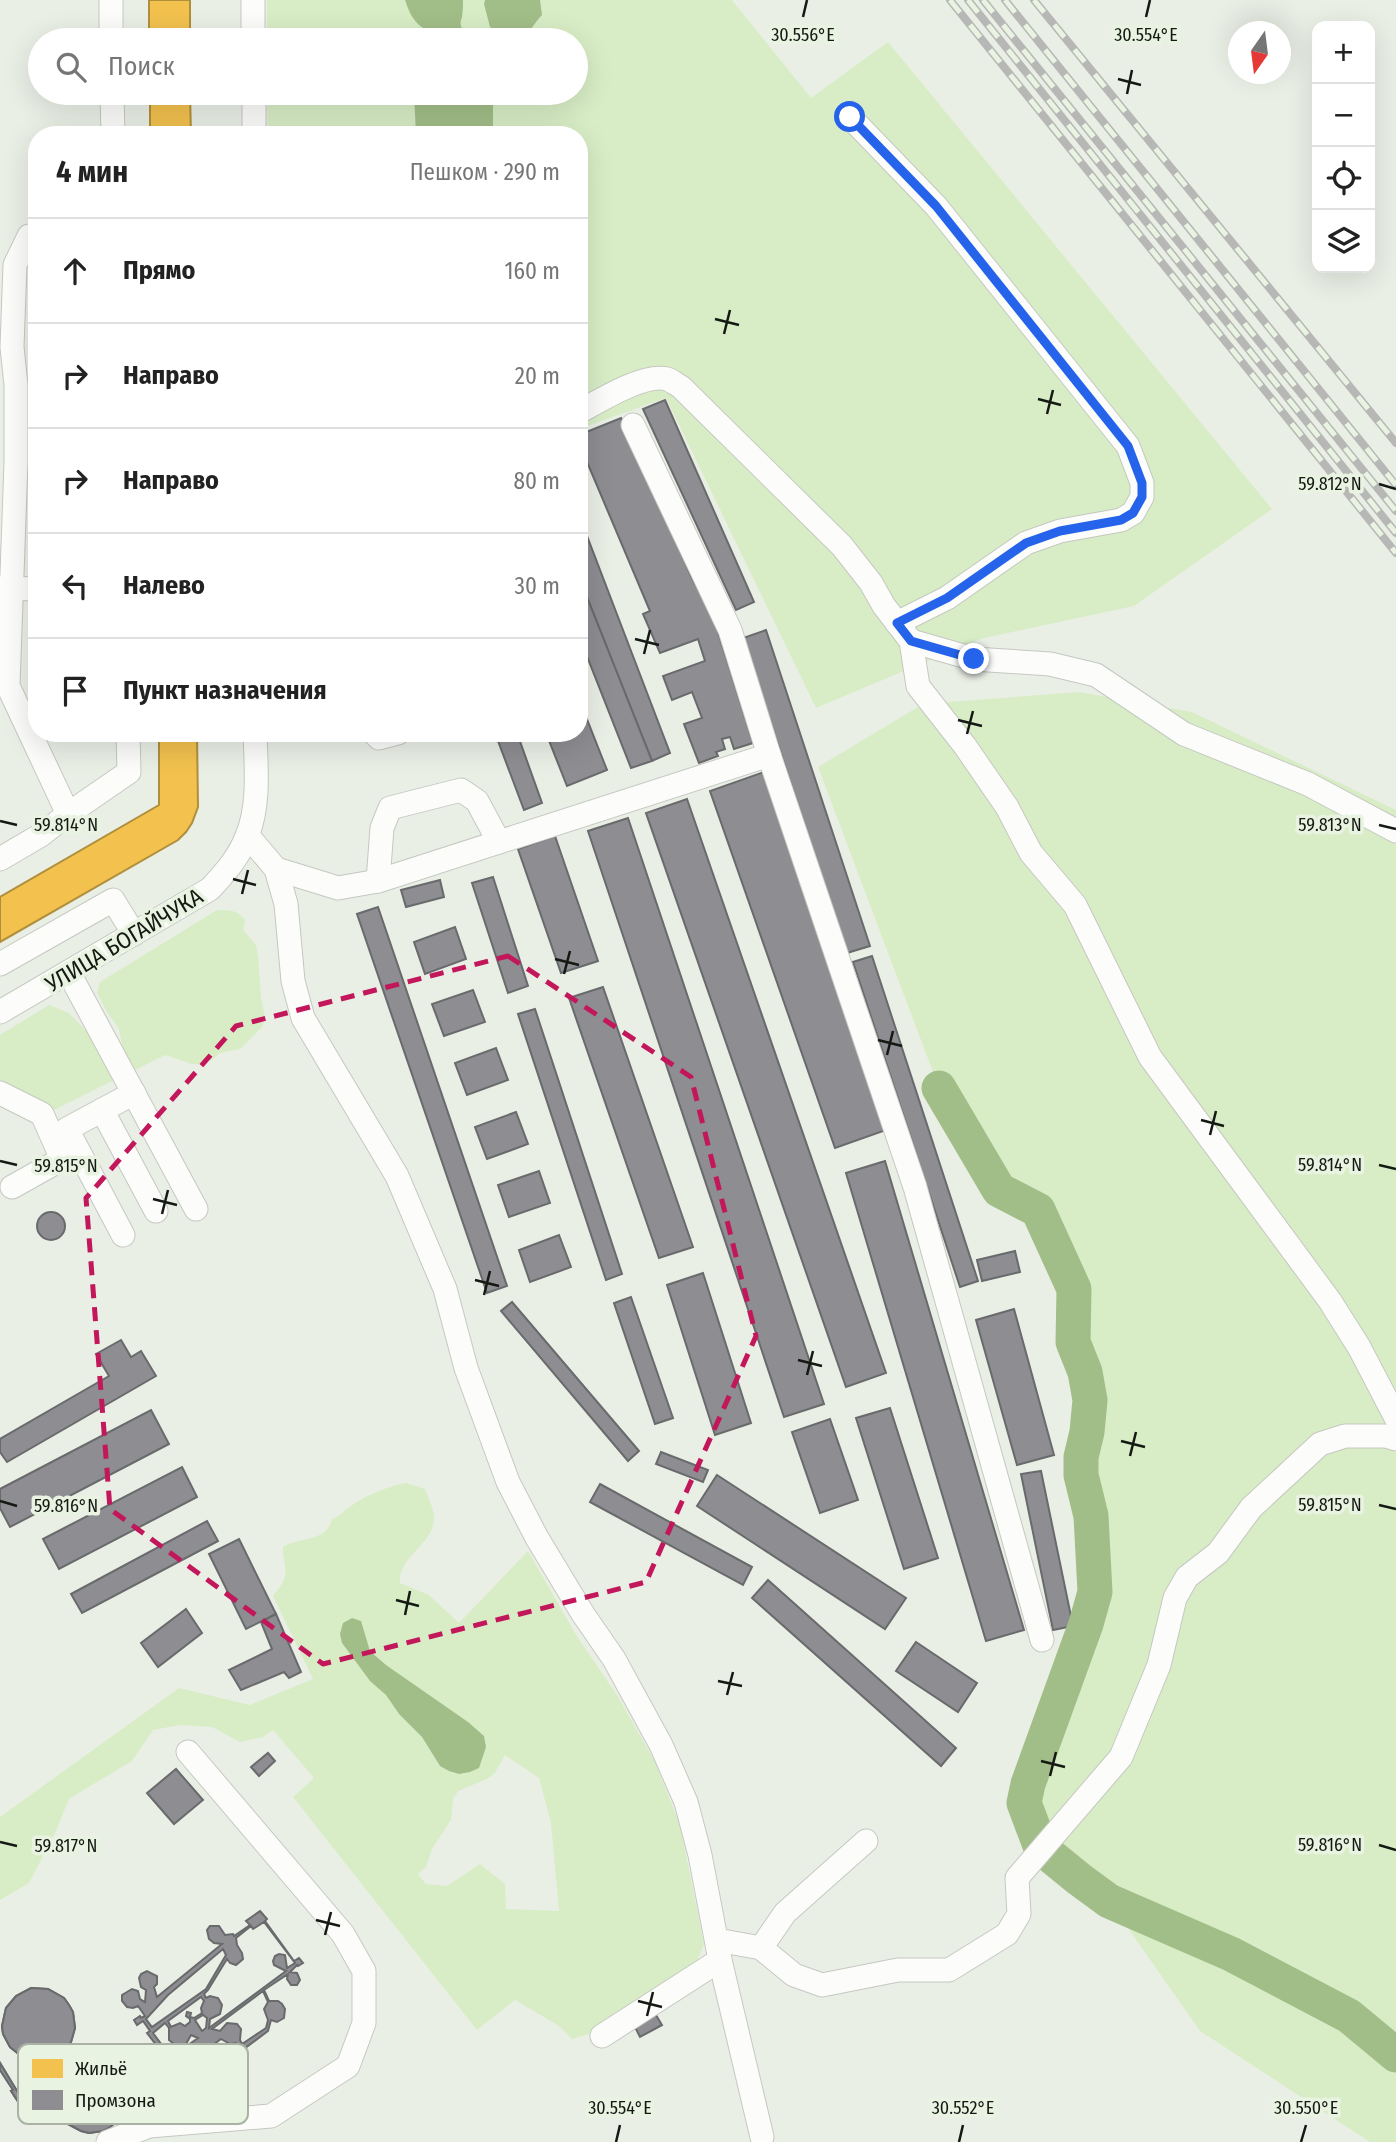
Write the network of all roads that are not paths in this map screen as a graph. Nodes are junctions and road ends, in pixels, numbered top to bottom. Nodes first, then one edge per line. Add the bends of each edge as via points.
1 (111, 0) edge
2 (253, 0) edge
3 (111, 28) edge
4 (253, 28) edge
5 (112, 105) edge
6 (254, 105) edge
7 (850, 117) dead end
8 (113, 126) edge
9 (254, 126) edge
10 (28, 242) edge
11 (6, 347) edge
12 (26, 385) edge
13 (588, 407) edge
14 (633, 425) dead end
15 (27, 462) edge
16 (5, 589) edge
17 (28, 589) edge
18 (904, 632) junction
19 (4, 686) edge
20 (28, 734) edge
21 (32, 742) edge
22 (128, 742) edge
23 (255, 742) edge
24 (769, 755) junction
25 (68, 814) junction
26 (1396, 831) edge
27 (248, 836) junction
28 (499, 842) junction
29 (0, 859) edge
30 (276, 869) junction
31 (378, 880) junction
32 (134, 934) junction
33 (0, 964) edge
34 (69, 973) junction
35 (0, 1012) edge
36 (0, 1093) edge
37 (134, 1093) junction
38 (103, 1110) junction
39 (12, 1187) dead end
40 (196, 1209) dead end
41 (156, 1211) dead end
42 (123, 1235) dead end
43 (1396, 1418) edge
44 (1396, 1439) edge
45 (1042, 1640) dead end
46 (188, 1752) dead end
47 (866, 1841) dead end
48 (761, 1948) junction
49 (719, 1950) junction
50 (602, 2036) dead end
51 (248, 2118) edge
52 (173, 2124) edge
53 (762, 2137) dead end
54 (108, 2142) edge

1 - 3 street
2 - 4 street
5 - 8 street
6 - 9 street
7 - 18 street via 936,206 1128,446 1142,483 1142,497 1133,513 1121,520 1060,531 1026,543
10 - 11 street via 15,265
11 - 12 street
12 - 15 street
13 - 18 street via 647,380 666,379 681,387 842,546
14 - 24 street via 730,630
15 - 16 street
16 - 17 street
16 - 19 street
18 - 26 street via 974,659 1050,664 1096,675 1184,734 1308,785
18 - 43 street via 918,686 1007,807 1031,853 1075,905 1150,1057 1330,1301
19 - 20 street
21 - 25 street
22 - 25 street via 129,772
23 - 27 street, УЛИЦА БОГАЙЧУКА via 256,787
24 - 28 street
24 - 45 street via 915,1187
25 - 29 street
27 - 30 street
27 - 32 street, УЛИЦА БОГАЙЧУКА via 210,889
28 - 31 street
28 - 31 street via 477,801 461,790 390,808 382,828
30 - 31 street via 338,888
30 - 49 street via 286,904 293,981 303,1018 397,1176 445,1289 466,1368 508,1482 662,1745 686,1802
32 - 33 street via 113,900
32 - 34 street, УЛИЦА БОГАЙЧУКА
34 - 35 street, УЛИЦА БОГАЙЧУКА
34 - 37 street
36 - 39 street via 42,1114 62,1159
37 - 38 street
37 - 40 street
38 - 41 street
38 - 42 street via 67,1129
44 - 48 street via 1345,1436 1320,1444 1251,1508 1219,1553 1187,1577 1175,1598 1159,1665 1121,1757 1017,1878 1019,1914 1007,1934 949,1970 898,1970 822,1985 794,1975
46 - 51 street via 343,1934 364,1972 364,2023 348,2066 271,2116
47 - 48 street via 785,1913
48 - 49 street
49 - 50 street
49 - 53 street
52 - 54 street via 149,2126

